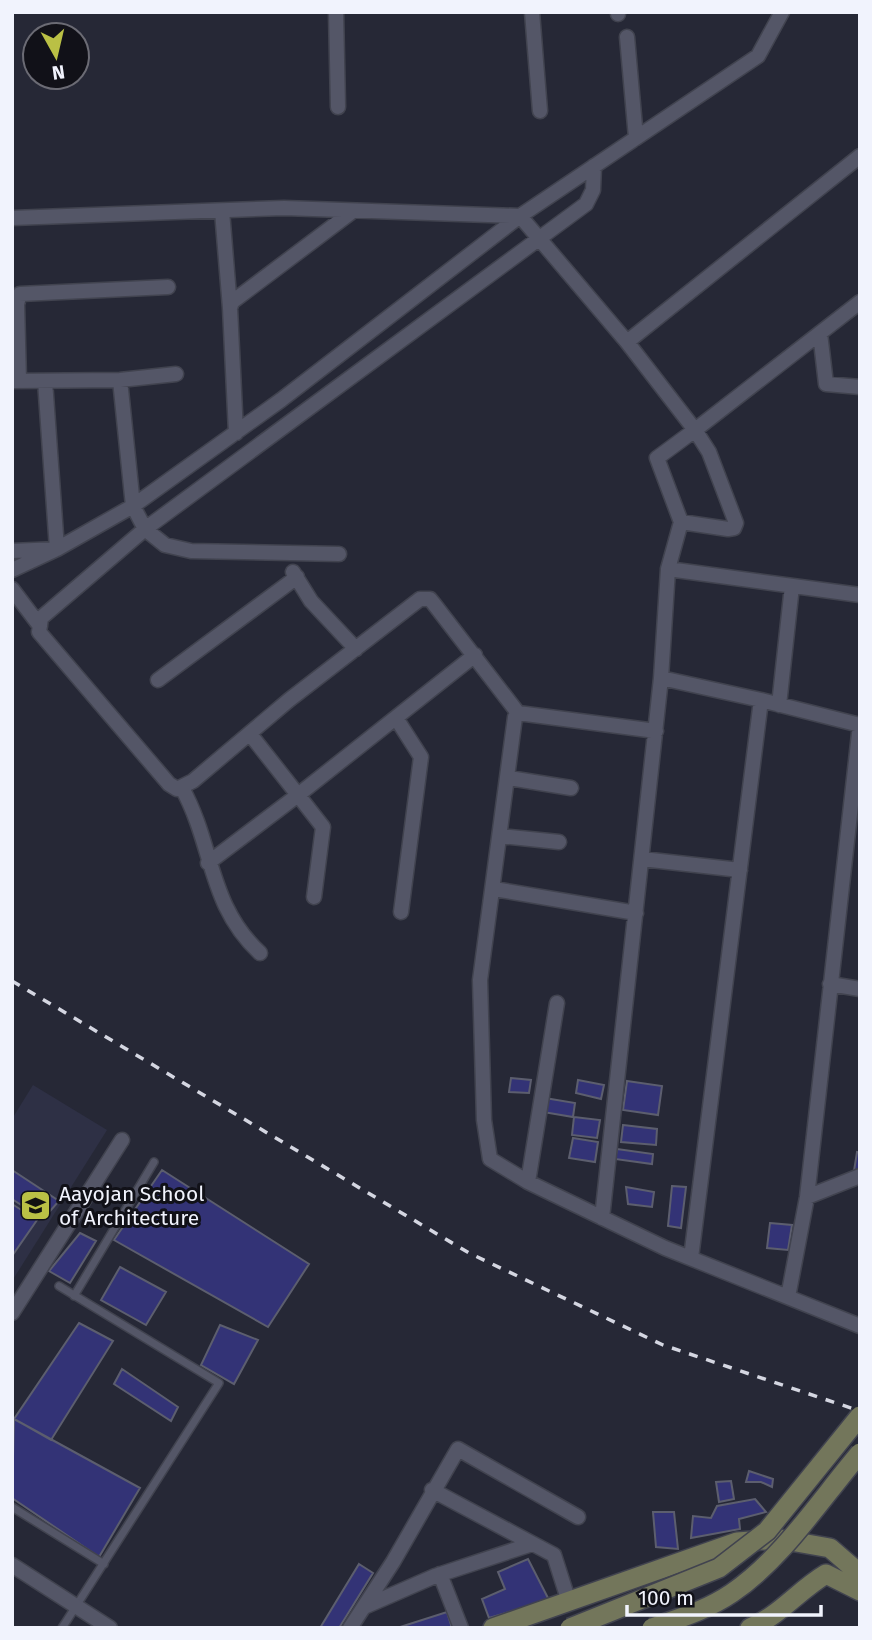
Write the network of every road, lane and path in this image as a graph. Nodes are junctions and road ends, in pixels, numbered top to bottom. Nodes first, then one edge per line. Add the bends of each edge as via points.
1 (336, 12) edge
2 (532, 12) edge
3 (782, 12) edge
4 (627, 37) dead end
5 (338, 107) dead end
6 (540, 111) dead end
7 (636, 138) junction
8 (860, 156) edge
9 (594, 166) junction
10 (222, 211) junction
11 (353, 211) junction
12 (520, 216) junction
13 (12, 218) edge
14 (540, 239) junction
15 (168, 287) dead end
16 (860, 302) edge
17 (230, 307) junction
18 (820, 332) junction
19 (627, 342) junction
20 (176, 374) dead end
21 (120, 380) junction
22 (16, 381) edge
23 (45, 381) junction
24 (860, 387) edge
25 (695, 430) junction
26 (236, 433) junction
27 (133, 506) junction
28 (681, 522) junction
29 (145, 529) junction
30 (57, 549) junction
31 (12, 551) edge
32 (340, 554) dead end
33 (668, 569) junction
34 (12, 570) edge
35 (792, 586) junction
36 (12, 589) edge
37 (860, 595) edge
38 (40, 626) junction
39 (356, 649) junction
40 (475, 655) junction
41 (661, 678) junction
42 (158, 680) dead end
43 (761, 700) junction
44 (779, 705) junction
45 (518, 713) junction
46 (396, 718) junction
47 (656, 731) junction
48 (250, 734) junction
49 (509, 778) junction
50 (182, 788) junction
51 (570, 788) dead end
52 (298, 795) junction
53 (501, 836) junction
54 (559, 842) dead end
55 (642, 859) junction
56 (208, 863) junction
57 (740, 870) junction
58 (494, 889) junction
59 (314, 897) dead end
60 (401, 912) dead end
61 (636, 913) junction
62 (260, 953) dead end
63 (830, 984) junction
64 (860, 989) edge
65 (557, 1003) dead end
66 (122, 1140) dead end
67 (153, 1162) dead end
68 (860, 1176) edge
69 (528, 1182) junction
70 (807, 1197) junction
71 (602, 1218) junction
72 (691, 1258) junction
73 (59, 1286) dead end
74 (74, 1296) junction
75 (788, 1297) junction
76 (12, 1312) edge
77 (860, 1326) edge
78 (860, 1416) edge
79 (860, 1453) edge
80 (432, 1490) junction
81 (12, 1507) edge
82 (578, 1517) dead end
83 (532, 1544) junction
84 (104, 1564) junction
85 (12, 1565) edge
86 (440, 1574) junction
87 (860, 1574) edge
88 (860, 1591) edge
89 (569, 1602) junction
90 (77, 1607) junction
91 (364, 1607) junction
92 (62, 1628) edge
93 (110, 1628) edge
94 (350, 1628) edge
95 (461, 1628) edge
96 (493, 1628) edge
97 (570, 1628) edge
98 (652, 1628) edge
99 (750, 1628) edge

1 - 5 street
2 - 6 street
3 - 7 street via 758,56
4 - 7 street
7 - 9 street
8 - 19 street
9 - 12 street
9 - 14 street via 593,190 586,204
10 - 11 street
10 - 13 street
10 - 17 street
11 - 12 street
11 - 17 street
12 - 14 street
12 - 26 street
14 - 19 street
14 - 29 street
15 - 22 street via 20,294
16 - 18 street
17 - 26 street
18 - 24 street via 826,384
18 - 25 street
19 - 25 street
20 - 21 street
21 - 23 street
21 - 27 street
22 - 23 street
23 - 30 street
25 - 28 street via 657,458
25 - 28 street via 709,452 736,523 728,529
26 - 27 street
27 - 29 street
27 - 30 street
28 - 33 street
29 - 32 street via 165,545 191,551
29 - 38 street via 41,618
30 - 31 street
30 - 34 street
33 - 35 street
33 - 41 street
35 - 37 street
35 - 44 street
36 - 38 street
38 - 50 street via 39,632 169,784
39 - 40 street via 415,600 424,598 435,604
39 - 42 street via 311,601 294,573
39 - 48 street
40 - 45 street
40 - 46 street
41 - 43 street
41 - 47 street
43 - 44 street
43 - 57 street
44 - 63 street via 860,725
45 - 47 street
45 - 49 street
46 - 52 street
46 - 60 street via 421,757
47 - 55 street
48 - 50 street
48 - 52 street
49 - 51 street
49 - 53 street
50 - 56 street
52 - 56 street
52 - 59 street via 323,827
53 - 54 street
53 - 58 street
55 - 57 street
55 - 61 street
56 - 62 street via 218,894 241,935
57 - 72 street
58 - 61 street
58 - 69 street via 480,980 486,1140 492,1161
61 - 71 street
63 - 64 street
63 - 70 street
65 - 69 street
66 - 76 street
67 - 74 lane
68 - 70 street
69 - 71 street
70 - 75 street
71 - 72 street
72 - 75 street
73 - 74 lane
74 - 84 lane via 219,1384
75 - 77 street
78 - 97 main road, bridge via 767,1531 719,1568
79 - 98 main road, bridge via 767,1564 732,1593 700,1611
80 - 82 street via 458,1449
80 - 83 street
80 - 91 street
81 - 84 lane
83 - 86 street
83 - 89 street via 554,1555
84 - 90 lane
85 - 90 street
86 - 91 street
86 - 95 street
87 - 89 main road via 830,1548 779,1539 737,1542
88 - 99 main road via 826,1574 769,1620
89 - 96 main road
90 - 92 lane
90 - 93 street
91 - 94 street

